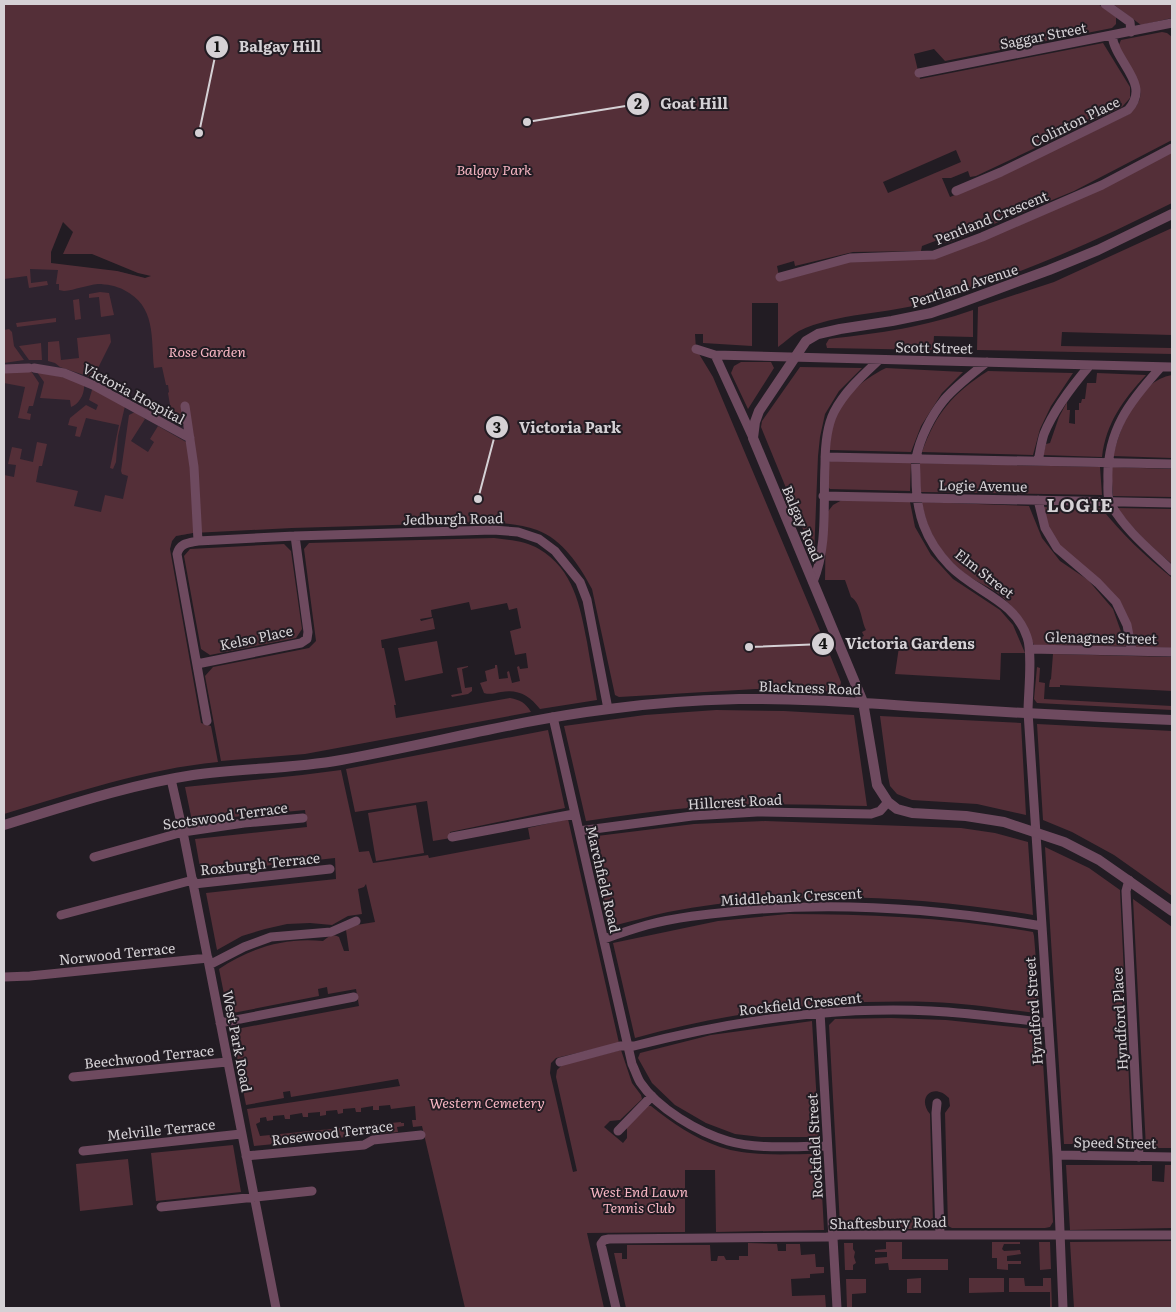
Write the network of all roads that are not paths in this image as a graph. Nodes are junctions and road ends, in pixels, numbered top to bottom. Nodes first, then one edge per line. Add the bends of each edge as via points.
1 (1105, 4) edge
2 (1172, 24) edge
3 (1131, 32) junction
4 (1112, 35) junction
5 (919, 73) dead end
6 (1172, 148) edge
7 (956, 191) dead end
8 (1172, 214) edge
9 (780, 277) dead end
10 (696, 349) dead end
11 (716, 355) junction
12 (795, 356) junction
13 (879, 360) junction
14 (986, 362) junction
15 (1090, 365) junction
16 (1162, 367) junction
17 (1172, 367) edge
18 (4, 370) edge
19 (185, 406) dead end
20 (190, 438) junction
21 (753, 438) junction
22 (825, 458) junction
23 (916, 459) junction
24 (1038, 461) junction
25 (1107, 462) junction
26 (1172, 464) edge
27 (823, 496) junction
28 (916, 497) junction
29 (1038, 500) junction
30 (1109, 501) junction
31 (1172, 502) edge
32 (295, 536) junction
33 (198, 541) junction
34 (1172, 571) edge
35 (814, 582) junction
36 (1030, 649) junction
37 (1132, 651) junction
38 (1172, 652) edge
39 (197, 664) junction
40 (864, 702) junction
41 (608, 709) junction
42 (1028, 712) junction
43 (553, 718) junction
44 (1172, 720) edge
45 (207, 721) dead end
46 (171, 779) junction
47 (888, 802) junction
48 (574, 814) junction
49 (303, 818) dead end
50 (4, 825) edge
51 (579, 831) junction
52 (1035, 831) junction
53 (183, 832) junction
54 (452, 836) dead end
55 (94, 857) dead end
56 (330, 869) dead end
57 (1129, 880) junction
58 (193, 882) junction
59 (1172, 911) edge
60 (61, 915) dead end
61 (356, 920) dead end
62 (1042, 926) junction
63 (604, 938) junction
64 (209, 962) junction
65 (4, 977) edge
66 (354, 997) dead end
67 (820, 1012) junction
68 (220, 1023) junction
69 (1048, 1023) junction
70 (628, 1046) junction
71 (227, 1062) junction
72 (560, 1062) dead end
73 (73, 1077) dead end
74 (652, 1096) junction
75 (937, 1103) dead end
76 (618, 1131) dead end
77 (241, 1134) junction
78 (421, 1135) dead end
79 (827, 1146) junction
80 (83, 1151) dead end
81 (1056, 1155) junction
82 (246, 1156) junction
83 (1139, 1157) junction
84 (1172, 1157) edge
85 (312, 1191) dead end
86 (254, 1198) junction
87 (161, 1208) dead end
88 (940, 1235) junction
89 (1060, 1235) junction
90 (1172, 1235) edge
91 (833, 1236) junction
92 (276, 1308) edge
93 (616, 1308) edge
94 (837, 1308) edge
95 (1063, 1308) edge

1 - 3 street via 1130,22
2 - 3 street, Saggar Street
3 - 4 street, Saggar Street
4 - 5 street, Saggar Street
4 - 7 street, Colinton Place via 1113,45 1134,80 1137,91 1135,103 1128,110
6 - 9 street, Pentland Crescent via 1102,185 934,255 850,258
8 - 12 street, Pentland Avenue via 1050,270 931,313 818,334 806,341
10 - 11 street, Scott Street
11 - 12 street, Scott Street
11 - 21 street, Balgay Road
12 - 13 street, Scott Street
12 - 21 street, Pentland Avenue via 759,411
13 - 14 street, Scott Street
13 - 22 street via 846,392 833,414 827,432
14 - 15 street, Scott Street
14 - 23 street, Elm Street via 944,401 926,428
15 - 16 street, Scott Street
15 - 24 street via 1058,408 1044,435
16 - 17 street, Scott Street
16 - 25 street via 1123,414 1112,438
18 - 20 street, Victoria Hospital via 32,368 93,384
19 - 20 street
20 - 33 street
21 - 35 street, Balgay Road
22 - 23 street, Logie Avenue
22 - 27 street
23 - 24 street, Logie Avenue
23 - 28 street, Elm Street
24 - 25 street, Logie Avenue
25 - 26 street, Logie Avenue
25 - 30 street
27 - 28 street, Logie Avenue
27 - 35 street via 822,552
28 - 29 street, Logie Avenue
28 - 36 street, Elm Street via 923,527 934,546 951,567 1001,601 1017,618
29 - 30 street, Logie Avenue
29 - 37 street via 1045,528 1057,548 1116,602 1127,625
30 - 31 street, Logie Avenue
30 - 34 street via 1126,526
32 - 33 street, Jedburgh Road
32 - 39 street, Kelso Place via 307,639
32 - 41 street, Jedburgh Road via 493,530 518,532 539,539 568,566 587,600
33 - 39 street, Jedburgh Road via 183,544 177,554
35 - 40 street, Balgay Road
36 - 37 street, Glenagnes Street
36 - 42 street, Elm Street
37 - 38 street, Glenagnes Street
39 - 45 street
40 - 41 street, Blackness Road via 739,699
40 - 42 street, Blackness Road
40 - 47 street, Balgay Road via 876,785
41 - 43 street, Blackness Road
42 - 44 street, Blackness Road
42 - 52 street, Hyndford Street
43 - 46 street, Blackness Road via 312,765
43 - 48 street, Marchfield Road
46 - 50 street, Blackness Road via 85,800
46 - 53 street, West Park Road
47 - 51 street, Hillcrest Road via 880,811 870,814 757,812 692,816
47 - 52 street via 897,809 912,813 966,816
48 - 51 street, Marchfield Road
48 - 54 street
49 - 53 street, Scotswood Terrace
51 - 63 street, Marchfield Road
52 - 57 street via 1099,860
52 - 62 street, Hyndford Street
53 - 55 street, Scotswood Terrace
53 - 58 street, West Park Road
56 - 58 street, Roxburgh Terrace
57 - 59 street
57 - 83 street, Hyndford Place via 1126,891
58 - 60 street, Roxburgh Terrace
58 - 64 street, West Park Road
61 - 64 street via 331,932 271,937
62 - 63 street, Middlebank Crescent via 936,911 826,906 706,914 649,924
62 - 69 street, Hyndford Street
63 - 70 street, Marchfield Road
64 - 65 street, Norwood Terrace
64 - 68 street, West Park Road
66 - 68 street
67 - 69 street, Rockfield Crescent via 931,1011
67 - 70 street, Rockfield Crescent via 722,1025
67 - 79 street, Rockfield Street
68 - 71 street, West Park Road
69 - 81 street, Hyndford Street
70 - 72 street, Rockfield Crescent
70 - 74 street, Marchfield Road via 640,1082
71 - 73 street, Beechwood Terrace
71 - 77 street, West Park Road
74 - 76 street
74 - 79 street, Marchfield Road via 695,1128 728,1141
75 - 88 street
77 - 80 street, Melville Terrace
77 - 82 street, West Park Road
78 - 82 street, Rosewood Terrace
79 - 91 street, Rockfield Street
81 - 83 street, Speed Street
81 - 89 street, Hyndford Street
82 - 86 street, West Park Road
83 - 84 street, Speed Street
85 - 86 street
86 - 87 street
86 - 92 street, West Park Road
88 - 89 street, Shaftesbury Road
88 - 91 street, Shaftesbury Road
89 - 90 street, Shaftesbury Road
89 - 95 street, Hyndford Street
91 - 93 street, Shaftesbury Road via 604,1240 601,1244
91 - 94 street, Rockfield Street

